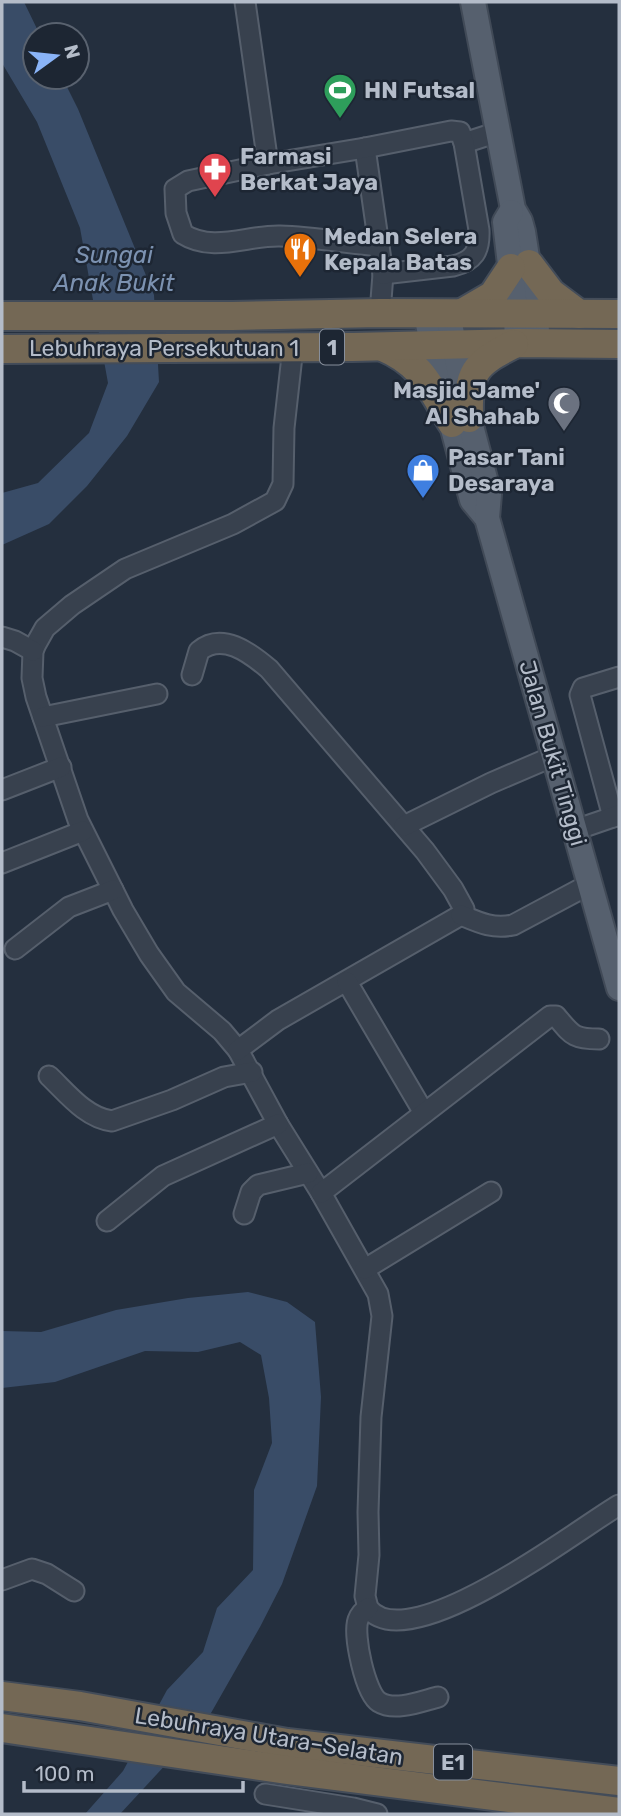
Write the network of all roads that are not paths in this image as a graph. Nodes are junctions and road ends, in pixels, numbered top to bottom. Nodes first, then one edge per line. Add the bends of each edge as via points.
1 (245, 2) edge
2 (473, 2) edge
3 (498, 132) junction
4 (464, 143) junction
5 (365, 148) junction
6 (268, 164) junction
7 (379, 246) junction
8 (520, 266) junction
9 (383, 274) junction
10 (380, 313) junction
11 (444, 314) junction
12 (526, 314) junction
13 (579, 314) junction
14 (619, 314) edge
15 (2, 316) edge
16 (527, 343) junction
17 (619, 344) edge
18 (443, 345) junction
19 (380, 346) junction
20 (293, 347) junction
21 (2, 349) edge
22 (461, 421) junction
23 (2, 637) edge
24 (33, 651) junction
25 (192, 675) dead end
26 (619, 677) edge
27 (157, 694) dead end
28 (43, 717) junction
29 (554, 756) junction
30 (61, 767) junction
31 (2, 790) edge
32 (616, 816) edge
33 (404, 826) junction
34 (575, 830) junction
35 (83, 831) junction
36 (2, 863) edge
37 (590, 884) junction
38 (113, 890) junction
39 (461, 915) junction
40 (15, 949) dead end
41 (347, 982) junction
42 (619, 989) edge
43 (599, 1038) dead end
44 (238, 1050) junction
45 (252, 1072) junction
46 (49, 1076) dead end
47 (424, 1113) junction
48 (278, 1124) junction
49 (308, 1173) junction
50 (491, 1192) dead end
51 (321, 1193) junction
52 (244, 1214) dead end
53 (107, 1222) dead end
54 (365, 1269) junction
55 (619, 1505) edge
56 (2, 1580) edge
57 (74, 1591) dead end
58 (368, 1608) junction
59 (2, 1696) edge
60 (438, 1697) dead end
61 (2, 1728) edge
62 (287, 1756) junction
63 (619, 1782) edge
64 (265, 1794) dead end
65 (290, 1806) edge
66 (619, 1812) edge
67 (377, 1814) edge

1 - 6 street
2 - 3 main road
3 - 4 street
3 - 8 main road via 513,209 505,222
4 - 5 street via 456,131
4 - 9 street via 479,230 476,253 464,264
5 - 6 street
5 - 7 street
6 - 7 street via 188,181 175,189 183,234 218,243 278,236
7 - 9 street
8 - 11 highway via 476,307
8 - 12 main road
8 - 13 highway
9 - 10 street
10 - 11 highway, Lebuhraya Persekutuan 1 / 1
10 - 15 highway, Lebuhraya Persekutuan 1 / 1
11 - 12 highway, Lebuhraya Persekutuan 1 / 1
11 - 18 main road, Jalan Bukit Tinggi
12 - 13 highway, Lebuhraya Persekutuan 1 / 1
12 - 16 main road
13 - 14 highway, Lebuhraya Persekutuan 1 / 1
16 - 17 highway, Lebuhraya Persekutuan 1 / 1
16 - 18 highway, Lebuhraya Persekutuan 1 / 1
16 - 22 highway via 488,357 473,374
18 - 19 highway, Lebuhraya Persekutuan 1 / 1
18 - 22 main road, Jalan Bukit Tinggi
19 - 20 highway, Lebuhraya Persekutuan 1 / 1
19 - 22 highway via 415,366
20 - 21 highway, Lebuhraya Persekutuan 1 / 1
20 - 24 street via 283,484 275,501 111,577 45,628
22 - 29 main road, Jalan Bukit Tinggi via 489,494 487,518
23 - 24 street
24 - 28 street via 32,678
25 - 33 street via 198,651 215,642 232,645 258,660
26 - 32 street via 583,688 580,695
27 - 28 street
28 - 30 street
29 - 33 street
29 - 34 main road, Jalan Bukit Tinggi
30 - 31 street
30 - 35 street
32 - 34 street
33 - 39 street via 453,889 464,909
34 - 37 main road, Jalan Bukit Tinggi
35 - 36 street
35 - 38 street
37 - 39 street via 513,925 484,926
37 - 42 main road, Jalan Bukit Tinggi
38 - 40 street via 69,907
38 - 44 street via 170,984
39 - 41 street
41 - 44 street via 278,1020
41 - 47 street
43 - 47 street via 580,1039 556,1016 550,1016
44 - 45 street
45 - 46 street via 224,1077 112,1121 86,1110
45 - 48 street
47 - 51 street
48 - 49 street
48 - 53 street via 163,1176
49 - 51 street
49 - 52 street via 258,1185
50 - 54 street
51 - 54 street
54 - 58 street via 382,1307 371,1418
55 - 58 street via 471,1597 396,1621 380,1618
56 - 57 street via 32,1569
58 - 60 street via 361,1613 356,1635 374,1696 380,1703 397,1706
59 - 62 highway, Lebuhraya Utara–Selatan / E1 via 80,1706
61 - 62 highway, Lebuhraya Utara–Selatan / E1
62 - 63 highway, Lebuhraya Utara–Selatan / E1
62 - 66 highway, Lebuhraya Utara–Selatan / E1
64 - 65 street
65 - 67 street via 353,1808

